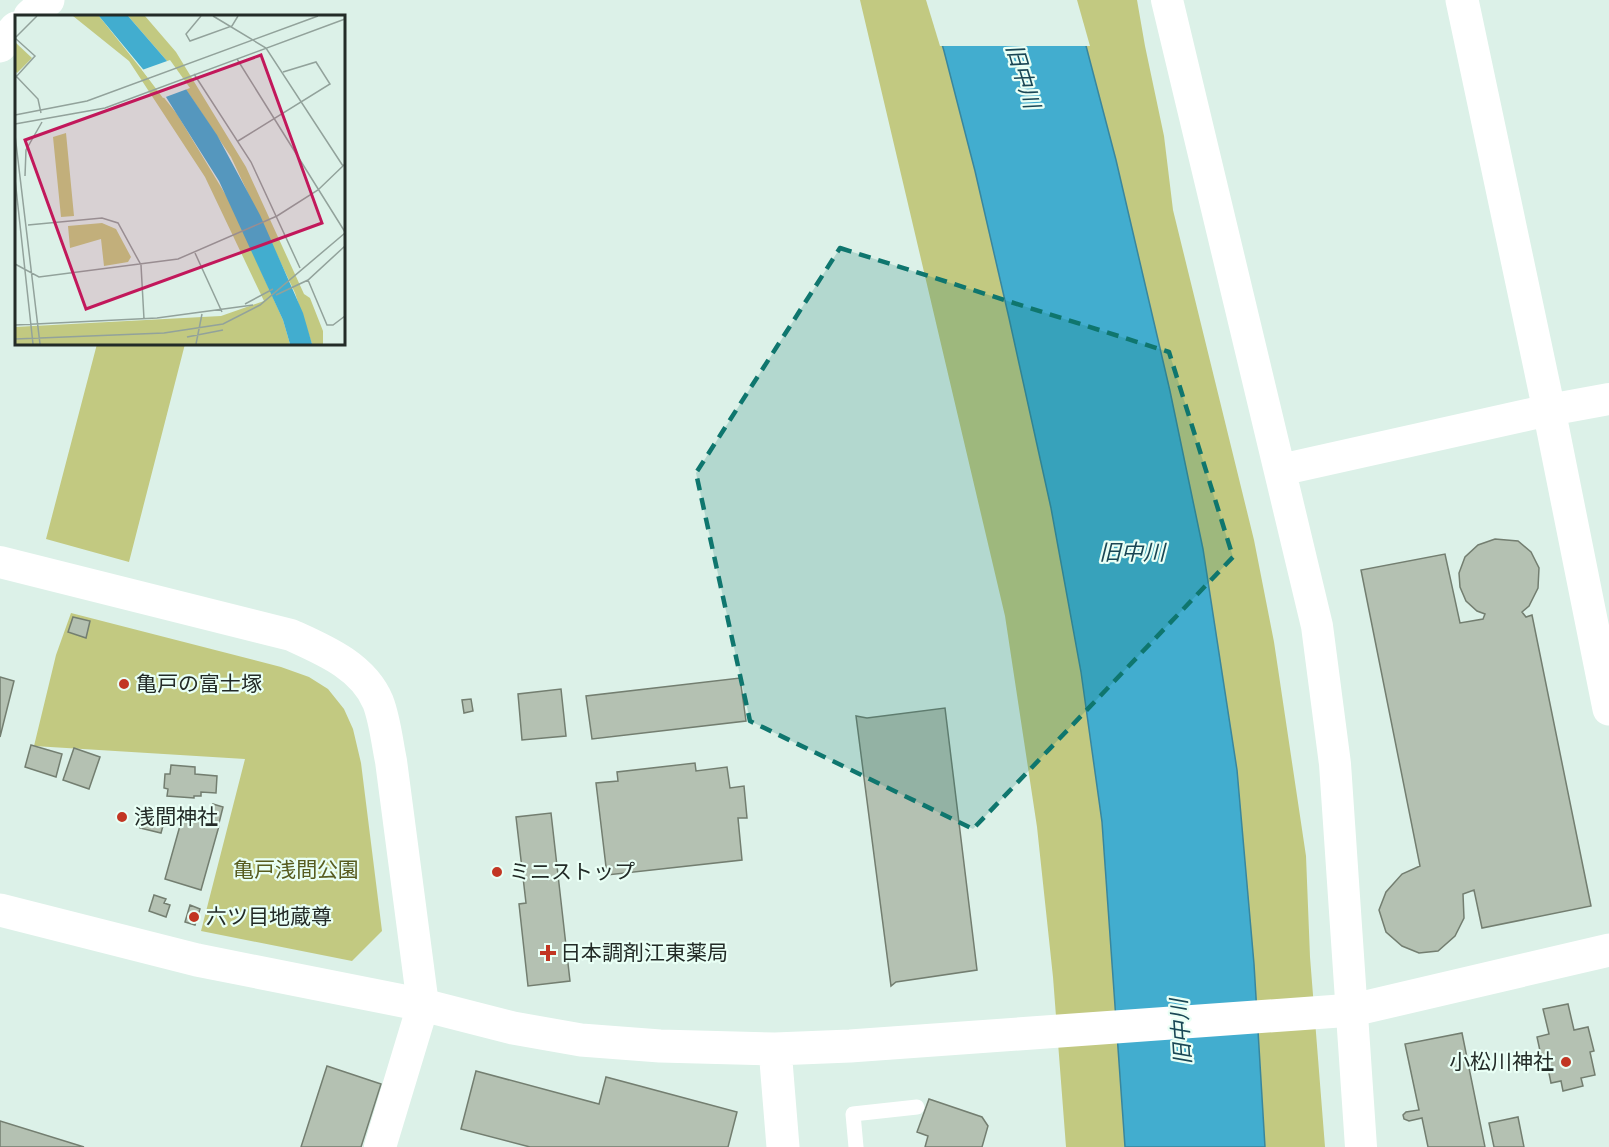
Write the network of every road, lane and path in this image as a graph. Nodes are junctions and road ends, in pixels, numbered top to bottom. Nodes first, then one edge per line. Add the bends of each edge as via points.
1 (48, 0) edge
2 (1167, 0) edge
3 (1462, 0) edge
4 (31, 15) edge
5 (15, 29) edge
6 (0, 46) edge
7 (1609, 399) edge
8 (1549, 410) junction
9 (1280, 470) junction
10 (0, 562) edge
11 (1609, 709) edge
12 (0, 910) edge
13 (1609, 950) edge
14 (423, 1005) junction
15 (1353, 1010) junction
16 (775, 1049) junction
17 (917, 1107) dead end
18 (380, 1147) edge
19 (783, 1147) edge
20 (856, 1147) edge
21 (1361, 1147) edge

1 - 4 street
2 - 9 street
3 - 8 street
5 - 6 street
7 - 8 street
8 - 9 street
8 - 11 street
9 - 15 street via 1317,626 1335,764
10 - 14 street via 291,635 330,652 360,674 378,700 385,727
12 - 14 street via 197,960
13 - 15 street
14 - 16 street via 581,1040
14 - 18 street
15 - 16 street
15 - 21 street
16 - 19 street
17 - 20 lane via 853,1114

